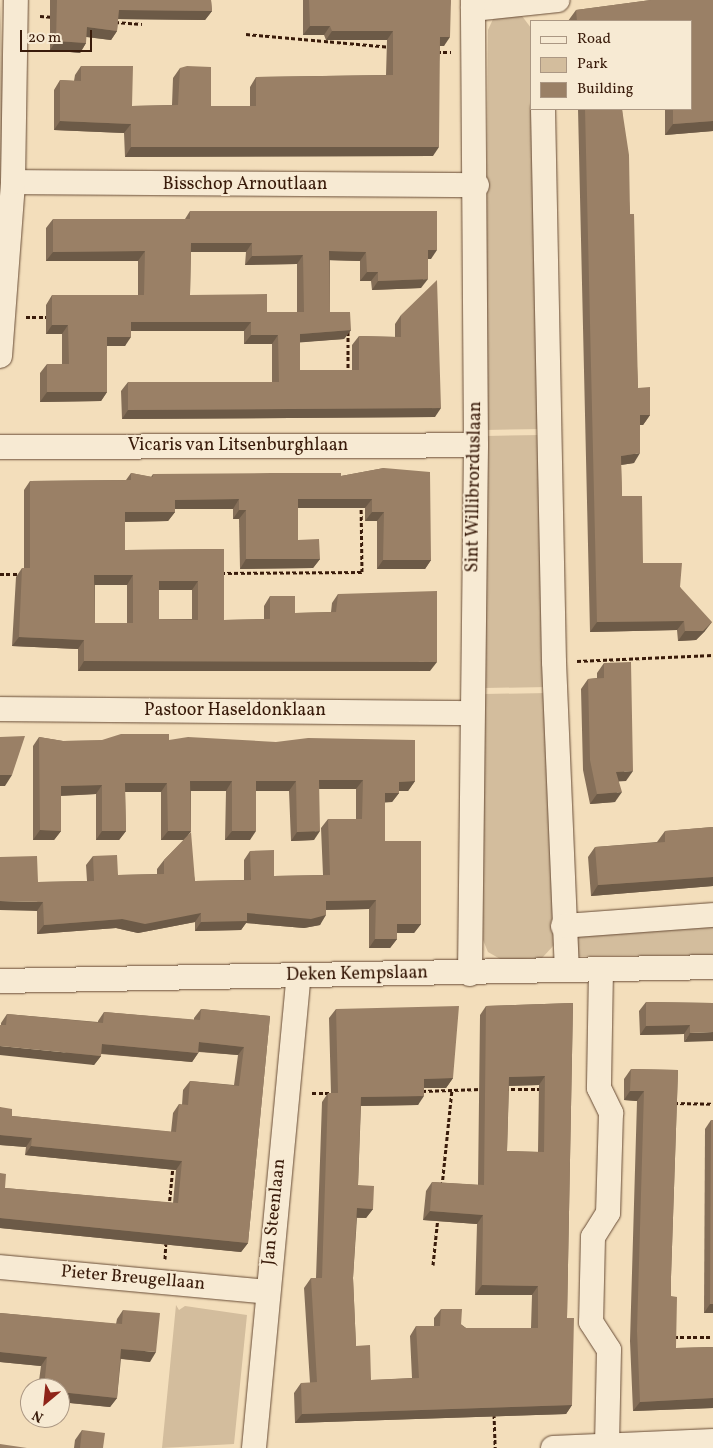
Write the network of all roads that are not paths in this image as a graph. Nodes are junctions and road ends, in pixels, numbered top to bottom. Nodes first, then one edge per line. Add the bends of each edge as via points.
1 (473, 5) edge
2 (16, 7) edge
3 (547, 8) edge
4 (543, 110) edge
5 (13, 182) junction
6 (477, 185) junction
7 (0, 356) edge
8 (476, 445) junction
9 (0, 447) edge
10 (0, 709) edge
11 (471, 713) junction
12 (713, 915) edge
13 (563, 926) junction
14 (713, 967) edge
15 (567, 970) junction
16 (601, 970) junction
17 (470, 974) junction
18 (299, 976) junction
19 (0, 981) edge
20 (0, 1267) edge
21 (267, 1292) junction
22 (713, 1441) edge
23 (607, 1446) junction
24 (649, 1446) edge
25 (254, 1448) edge
26 (553, 1448) edge

1 - 3 street
1 - 6 street, Sint Willibrorduslaan
2 - 5 street
4 - 13 street via 554,662
5 - 6 street, Bisschop Arnoutlaan
5 - 7 street
6 - 8 street, Sint Willibrorduslaan
8 - 9 street, Vicaris van Litsenburghlaan
8 - 11 street, Sint Willibrorduslaan
10 - 11 street, Pastoor Haseldonklaan
11 - 17 street, Sint Willibrorduslaan
12 - 13 street
13 - 15 street
14 - 16 street, Deken Kempslaan
15 - 16 street, Deken Kempslaan
15 - 17 street, Deken Kempslaan
16 - 23 street via 599,1088 611,1113 609,1193 608,1213 593,1237 591,1322 609,1350
17 - 18 street, Deken Kempslaan
18 - 19 street, Deken Kempslaan
18 - 21 street, Jan Steenlaan
20 - 21 street, Pieter Breugellaan
21 - 25 street, Jan Steenlaan
22 - 24 street
23 - 24 street
23 - 26 street

